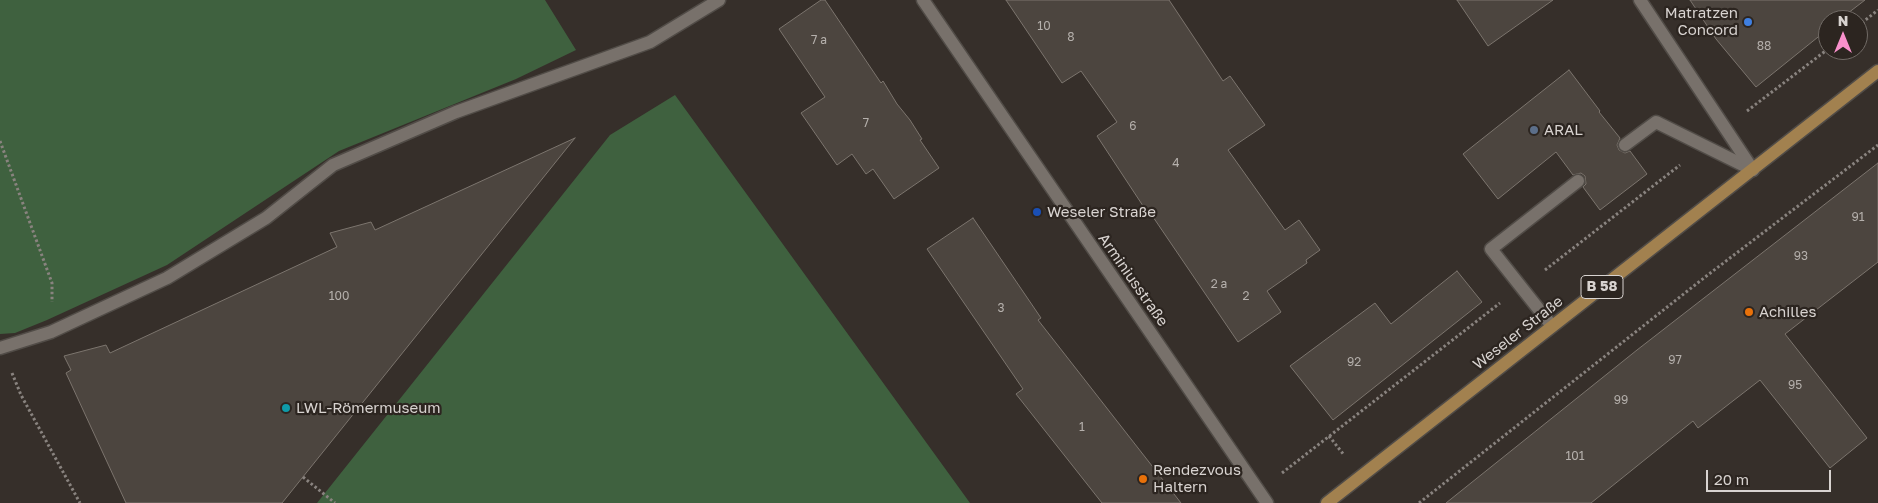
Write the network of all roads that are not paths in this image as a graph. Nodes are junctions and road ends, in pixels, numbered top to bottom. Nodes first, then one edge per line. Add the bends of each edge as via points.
1 (719, 0) edge
2 (923, 0) edge
3 (1640, 0) edge
4 (1878, 71) edge
5 (1625, 144) dead end
6 (1753, 170) junction
7 (1578, 181) dead end
8 (1552, 326) junction
9 (1, 347) edge
10 (1267, 503) edge
11 (1327, 503) edge

1 - 9 street via 650,42 456,112 333,165 266,218 166,278 51,332
2 - 10 street, Arminiusstraße
3 - 6 street
4 - 6 main road, Weseler Straße / B 58
5 - 6 street via 1656,122
6 - 8 main road, Weseler Straße / B 58
7 - 8 street via 1491,249
8 - 11 main road, Weseler Straße / B 58

